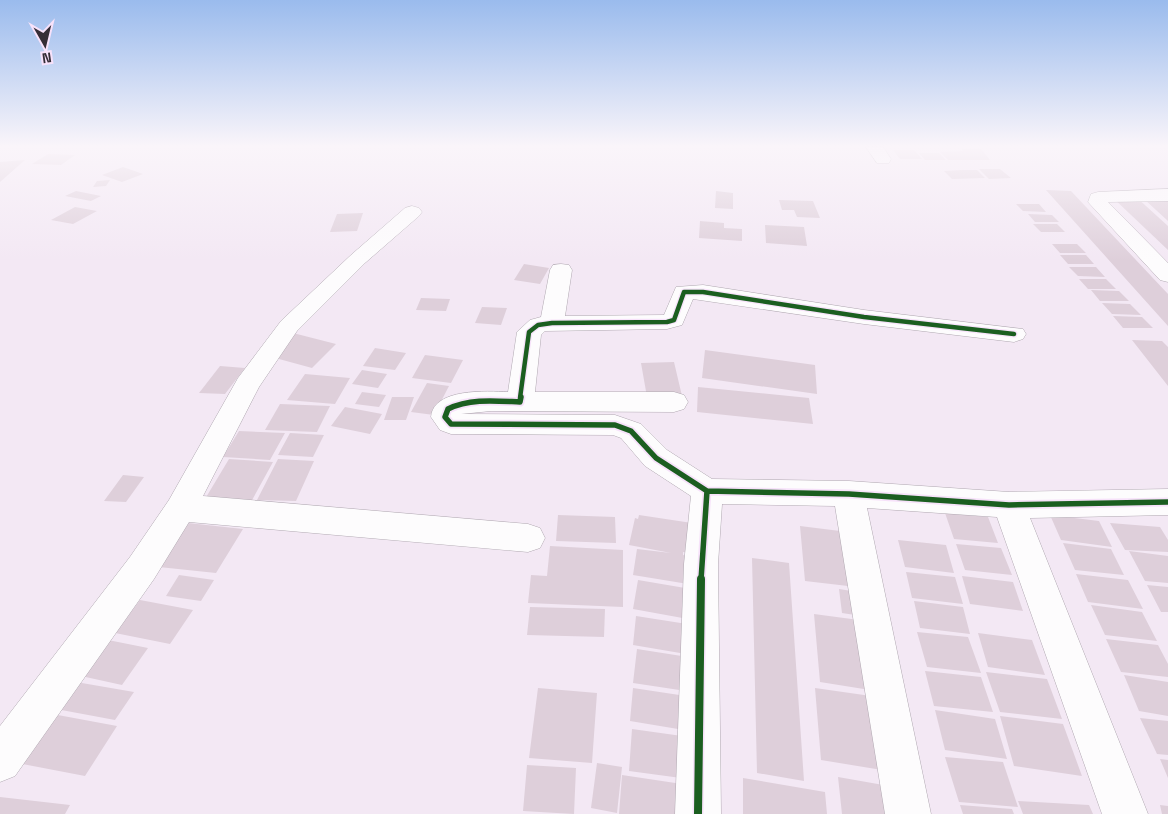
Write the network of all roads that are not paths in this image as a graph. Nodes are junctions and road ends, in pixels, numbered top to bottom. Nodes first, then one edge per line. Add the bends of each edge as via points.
1 (1168, 195) edge
2 (412, 212) dead end
3 (561, 270) dead end
4 (1168, 275) edge
5 (552, 323) junction
6 (1014, 334) dead end
7 (520, 402) junction
8 (674, 402) dead end
9 (706, 491) junction
10 (850, 494) junction
11 (1168, 502) edge
12 (1008, 504) junction
13 (180, 510) junction
14 (528, 538) dead end
15 (0, 761) edge
16 (698, 814) edge
17 (908, 814) edge
18 (1125, 814) edge

1 - 4 street via 1107,197 1098,198 1097,202
2 - 13 street via 289,326 247,384
3 - 5 street
5 - 6 street via 667,322 674,320 684,292 703,292 864,317
5 - 7 street via 538,325 529,332
7 - 8 street
7 - 9 street via 458,403 447,408 446,416 451,424 615,425 631,431 656,458
9 - 10 street
9 - 16 street via 701,564
10 - 12 street
10 - 17 street
11 - 12 street
12 - 18 street
13 - 14 street via 204,509
13 - 15 street via 142,568

